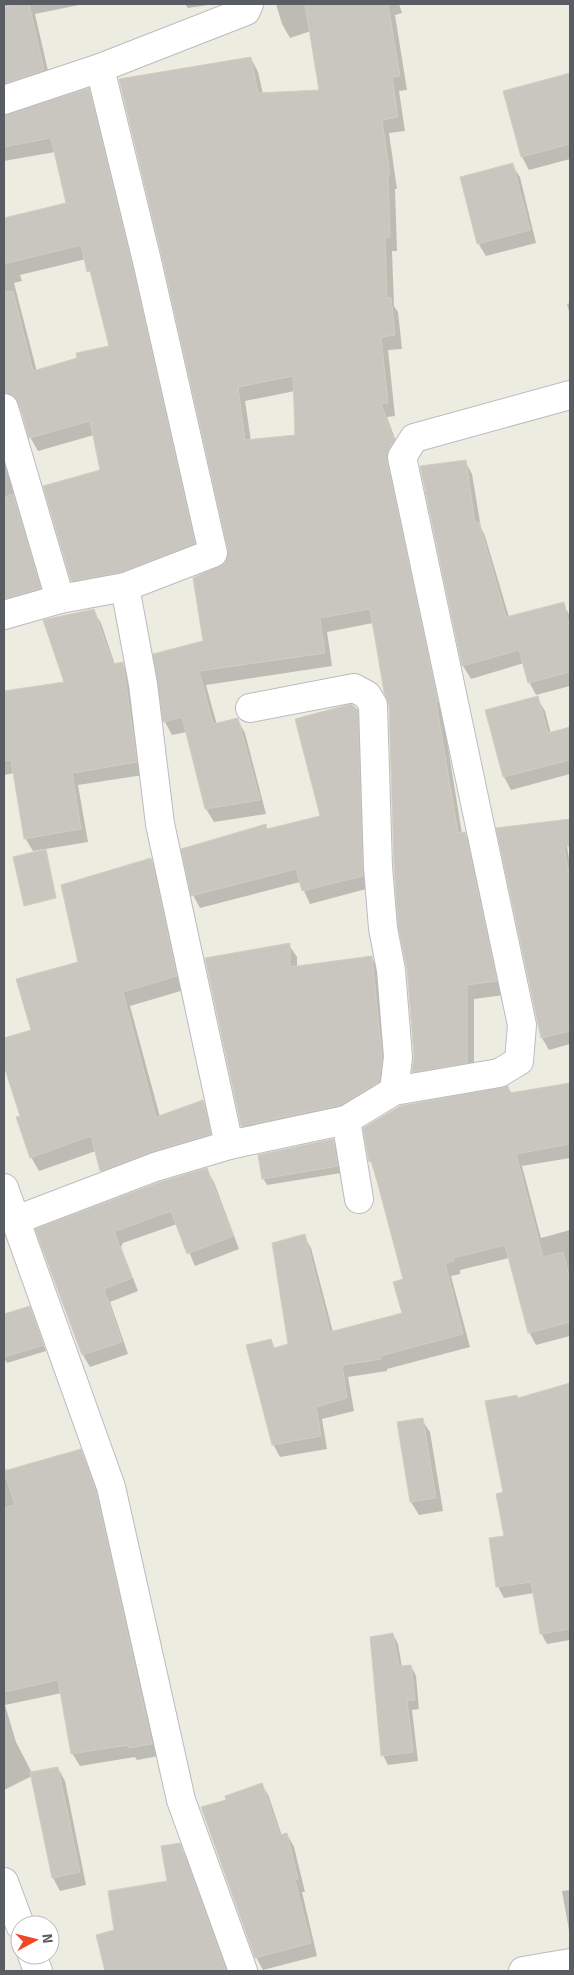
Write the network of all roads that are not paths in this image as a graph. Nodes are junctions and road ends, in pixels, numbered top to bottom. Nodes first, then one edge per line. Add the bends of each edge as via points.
1 (249, 4) edge
2 (100, 68) junction
3 (4, 100) edge
4 (570, 396) edge
5 (4, 408) edge
6 (125, 587) junction
7 (60, 599) junction
8 (4, 615) edge
9 (250, 708) dead end
10 (394, 1091) junction
11 (346, 1120) junction
12 (229, 1145) junction
13 (4, 1188) edge
14 (359, 1199) dead end
15 (10, 1221) edge
16 (4, 1882) edge
17 (16, 1915) edge
18 (570, 1963) edge
19 (243, 1971) edge
20 (523, 1971) edge

1 - 2 street via 246,11
2 - 3 street
2 - 6 street via 213,553
4 - 10 street via 414,438 402,457 522,1025 518,1061 500,1073
5 - 7 street
6 - 7 street
6 - 12 street via 143,684 160,824
7 - 8 street
9 - 10 street via 354,688 367,695 373,705 378,867 398,1057
10 - 11 street
11 - 12 street
11 - 14 street
12 - 15 street via 155,1166
13 - 15 street
15 - 19 street via 111,1487 181,1800
16 - 17 street
18 - 20 street

